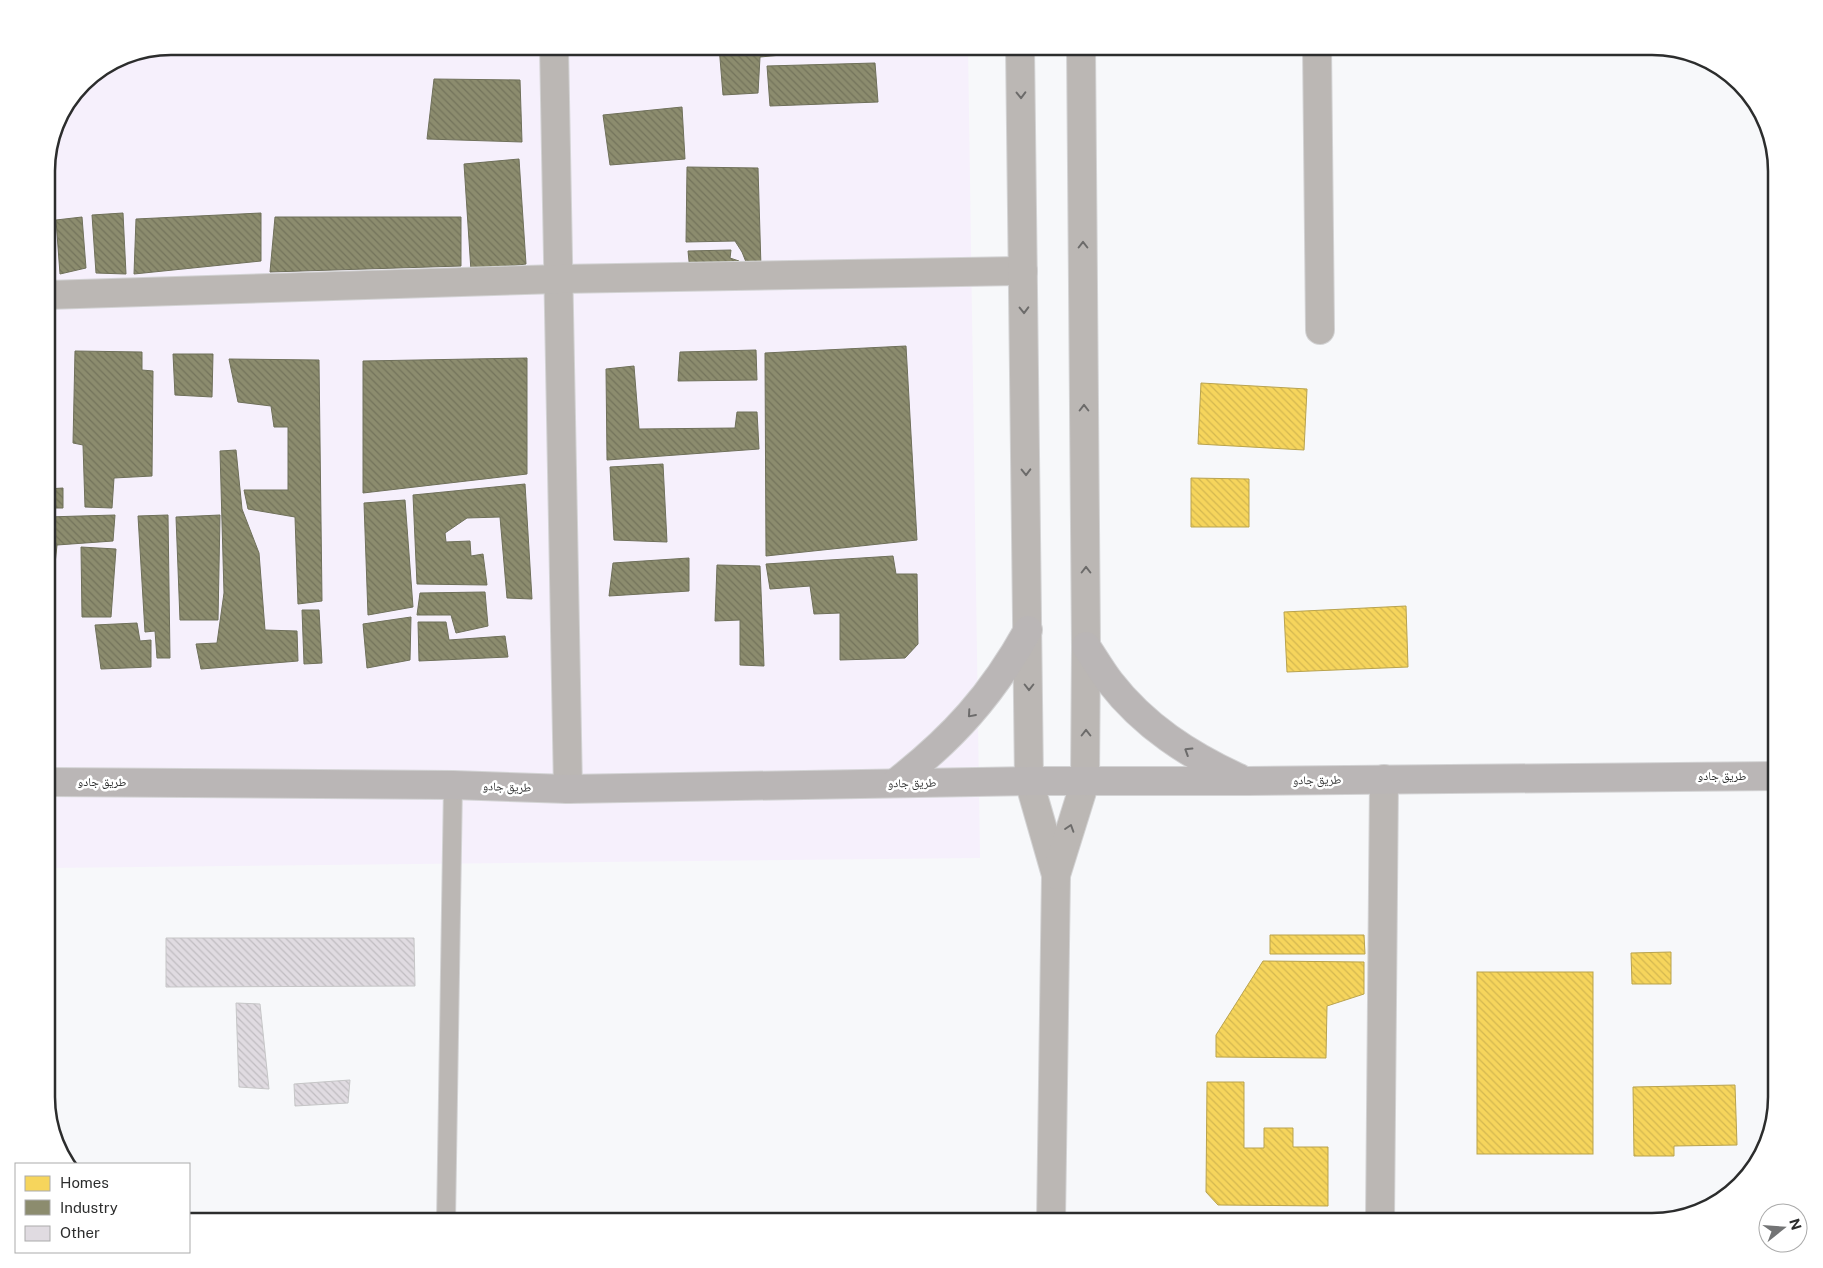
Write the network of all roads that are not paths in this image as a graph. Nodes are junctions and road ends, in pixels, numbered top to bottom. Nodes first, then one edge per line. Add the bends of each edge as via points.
1 (554, 55) edge
2 (1020, 55) edge
3 (1082, 55) edge
4 (1317, 55) edge
5 (1023, 271) junction
6 (559, 279) junction
7 (55, 295) edge
8 (1320, 330) dead end
9 (1028, 630) junction
10 (1086, 646) junction
11 (1768, 776) edge
12 (1384, 779) junction
13 (1029, 781) junction
14 (1247, 781) junction
15 (55, 782) edge
16 (1085, 782) junction
17 (895, 784) junction
18 (453, 785) junction
19 (568, 789) junction
20 (1056, 875) junction
21 (446, 1213) edge
22 (1051, 1213) edge
23 (1380, 1213) edge

1 - 6 street
2 -> 5 street
10 -> 3 street
4 - 8 street
5 - 6 street
5 -> 9 street
6 - 7 street
6 - 19 street
9 -> 13 street
9 -> 17 highway via 997,681 971,714 948,740
14 -> 10 highway via 1208,764 1139,714 1110,682
16 -> 10 street
11 - 12 highway, طريق جادو
12 - 14 highway, طريق جادو
12 - 23 street
13 - 16 highway, طريق جادو
13 - 17 highway, طريق جادو
13 - 20 street
14 - 16 highway, طريق جادو
15 - 18 highway, طريق جادو
20 -> 16 street
17 - 19 highway, طريق جادو
18 - 19 highway, طريق جادو
18 - 21 lane
20 - 22 street

